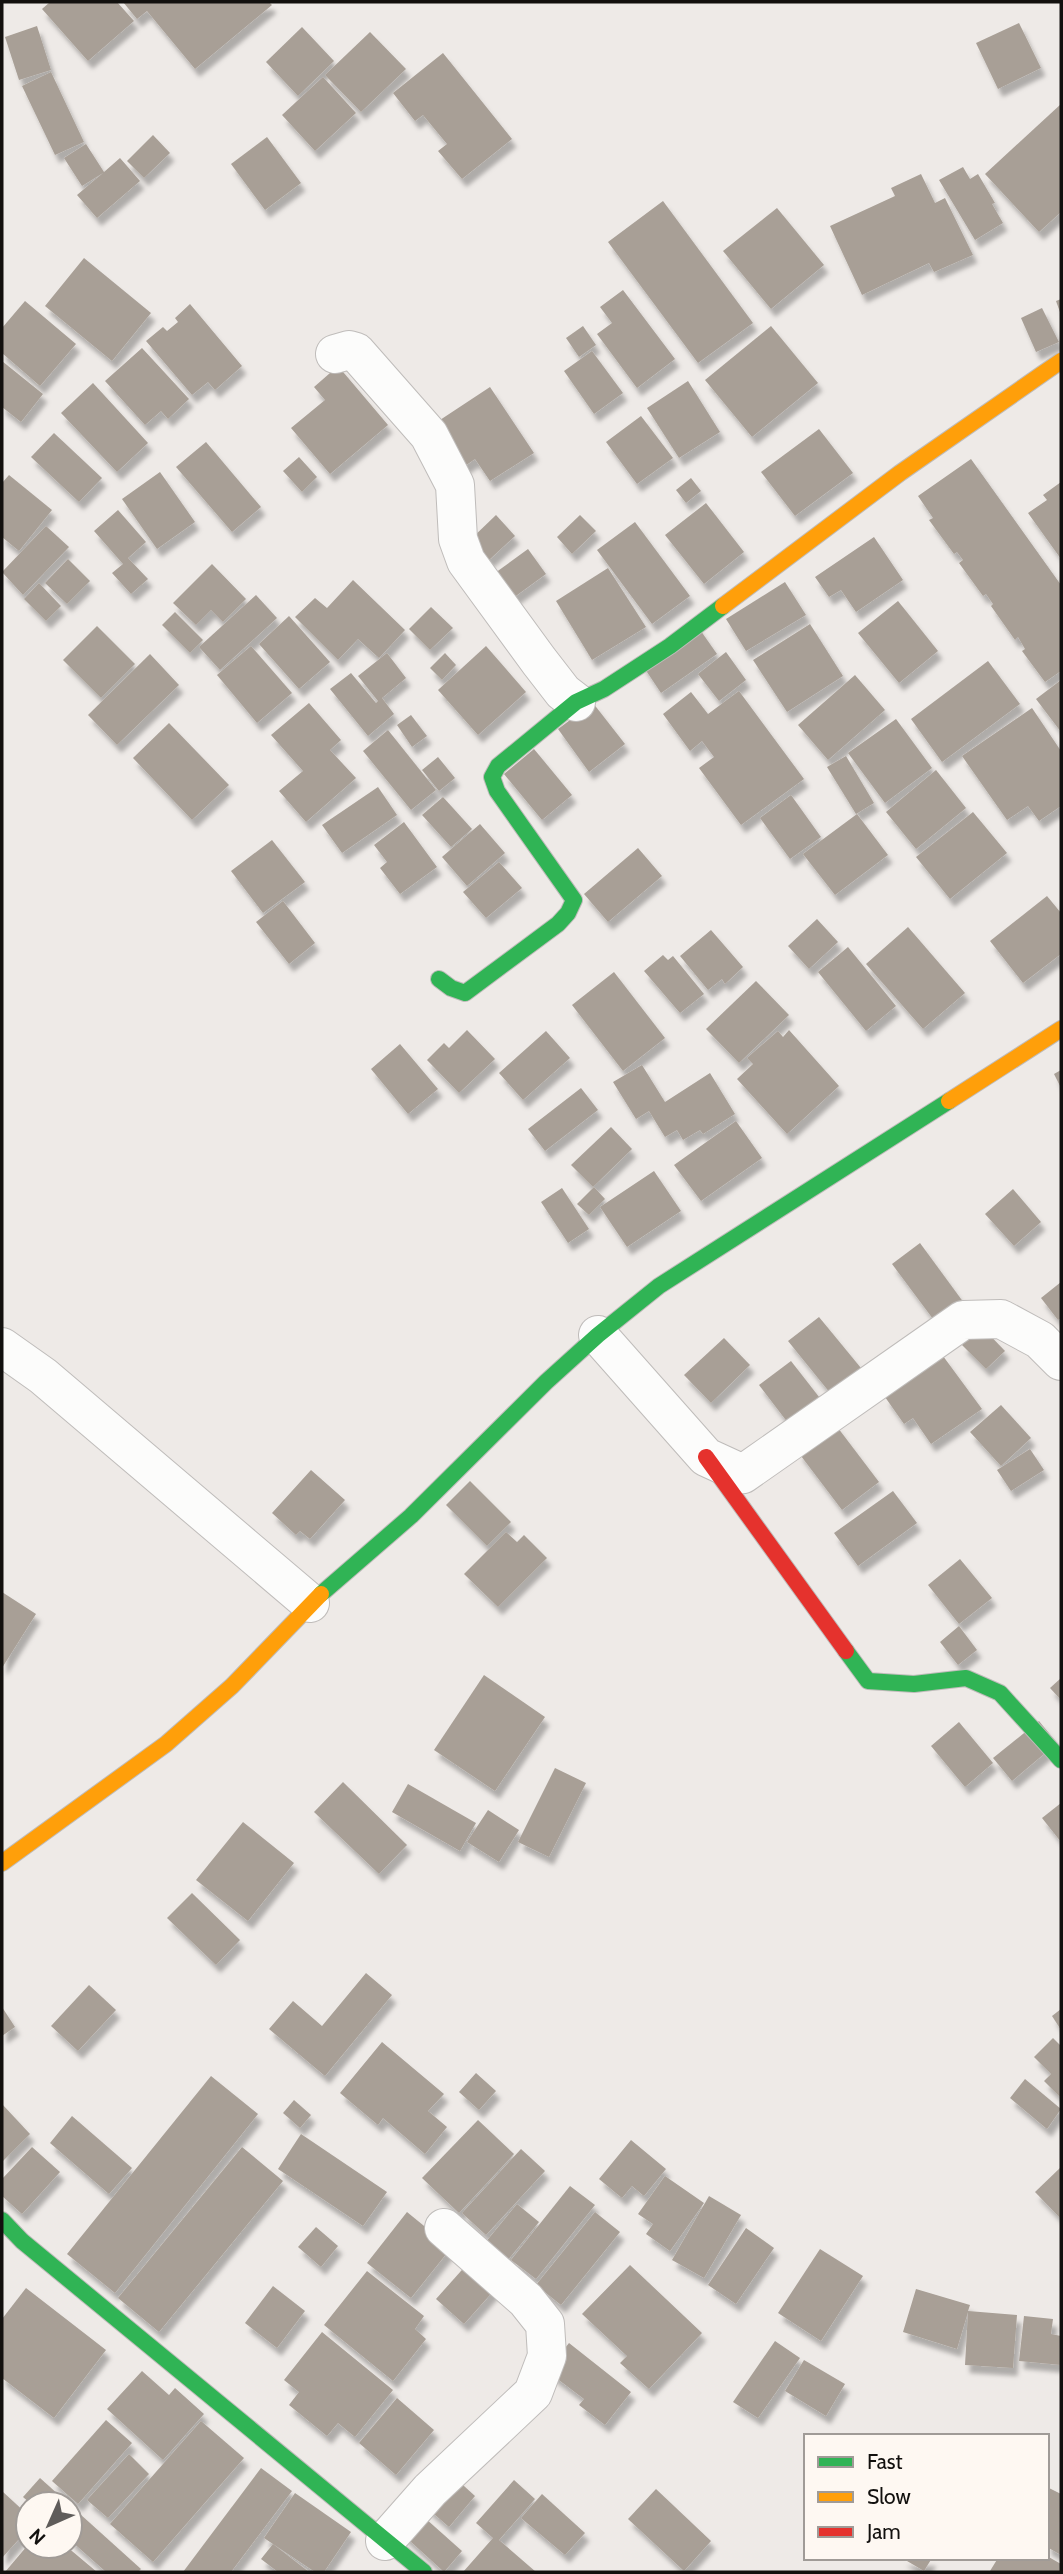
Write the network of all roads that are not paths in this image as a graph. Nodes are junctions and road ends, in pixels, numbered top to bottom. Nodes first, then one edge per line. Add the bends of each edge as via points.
1 (335, 354) dead end
2 (1061, 361) edge
3 (576, 702) junction
4 (439, 979) dead end
5 (1061, 1029) edge
6 (598, 1335) junction
7 (2, 1347) edge
8 (1061, 1361) edge
9 (706, 1457) junction
10 (310, 1604) junction
11 (1061, 1760) edge
12 (2, 1863) edge
13 (2, 2220) edge
14 (444, 2228) dead end
15 (385, 2541) junction
16 (424, 2572) edge

1 - 3 street via 356,352 429,435 455,485 458,539 466,561 563,692
2 - 3 street via 900,473 659,654 604,690
3 - 4 street via 498,766 492,778 574,900 568,913 465,993
5 - 6 street via 659,1286
6 - 9 street
6 - 10 street via 411,1516
7 - 10 street via 43,1376
8 - 9 street via 1040,1340 1000,1319 964,1320 743,1474
9 - 11 street via 868,1681 914,1684 966,1678 1000,1693
10 - 12 street via 232,1686 166,1744
13 - 15 street
14 - 15 street via 526,2300 545,2324 547,2356 533,2393 430,2490
15 - 16 street

